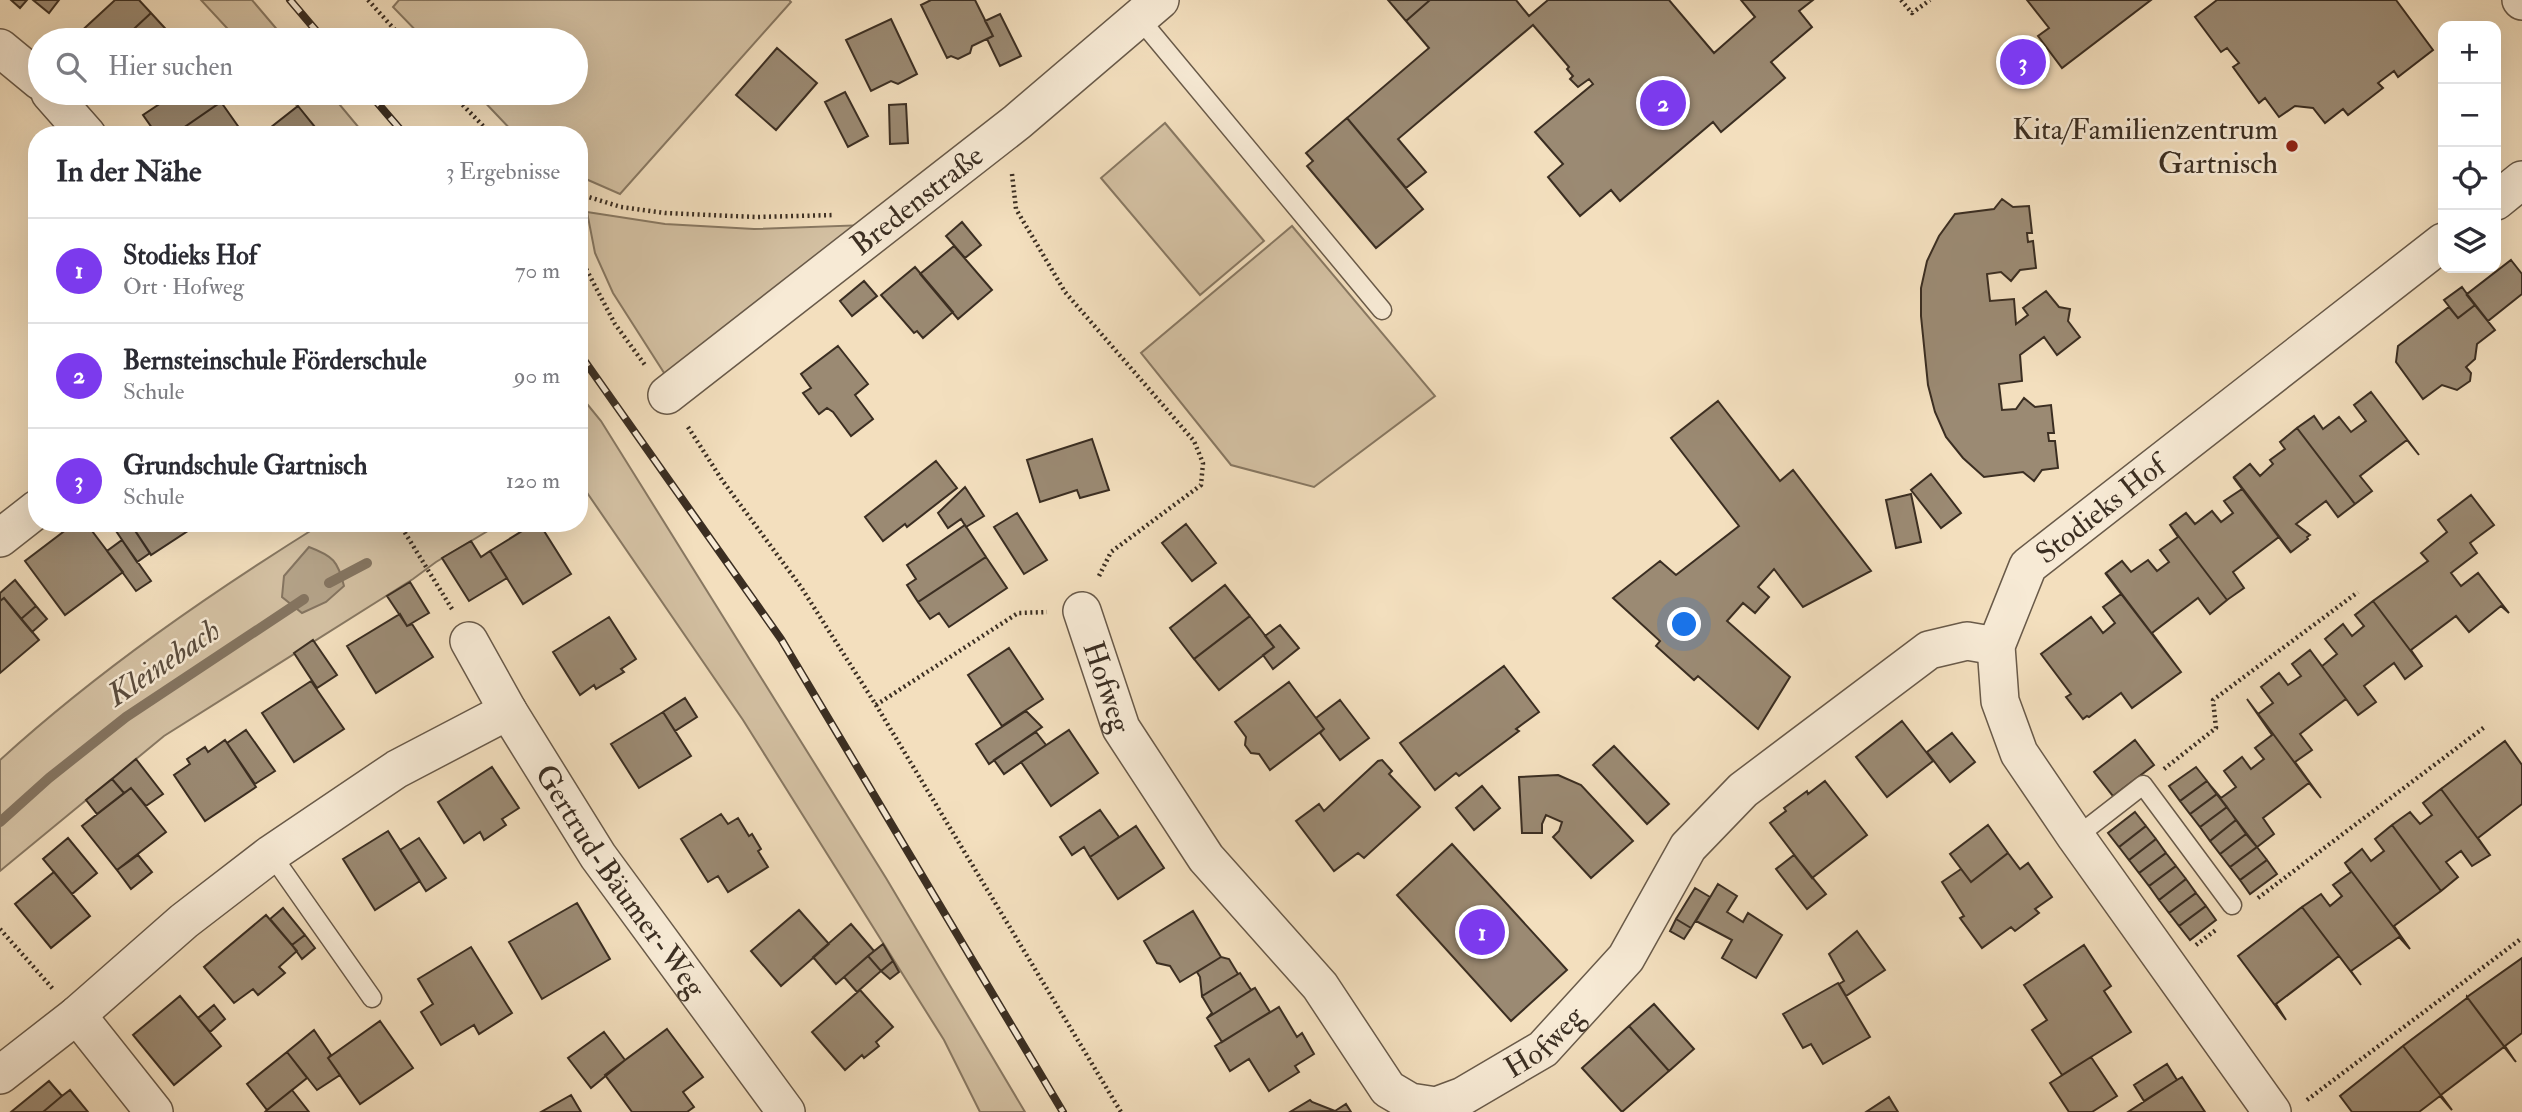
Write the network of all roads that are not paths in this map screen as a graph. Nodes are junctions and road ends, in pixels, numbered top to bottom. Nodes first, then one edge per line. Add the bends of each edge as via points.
1 (1150, 9) edge
2 (0, 48) edge
3 (28, 71) edge
4 (61, 105) edge
5 (79, 126) edge
6 (2522, 180) edge
7 (2501, 197) edge
8 (2438, 246) edge
9 (1382, 310) dead end
10 (667, 395) road end
11 (28, 516) edge
12 (0, 538) edge
13 (1082, 611) road end
14 (469, 640) road end
15 (1996, 646) junction
16 (508, 711) junction
17 (2076, 837) junction
18 (271, 855) junction
19 (2241, 905) road end
20 (372, 998) dead end
21 (77, 1015) junction
22 (0, 1075) edge
23 (2287, 1108) edge
24 (1436, 1109) edge
25 (154, 1112) edge
26 (786, 1112) edge

1 - 9 lane
1 - 10 street, Bredenstraße via 1017,122
2 - 3 street
4 - 5 street
6 - 7 street
8 - 15 street, Stodieks Hof via 2028,566
11 - 12 street
13 - 24 street, Hofweg via 1121,728 1206,858 1320,986 1388,1088 1410,1102
14 - 16 street, Gertrud-Bäumer-Weg
15 - 17 street, Stodieks Hof via 2000,701 2019,753
15 - 24 street, Hofweg via 1967,641 1929,650 1743,790 1688,847 1626,958 1543,1049
16 - 18 street via 397,769
16 - 26 street, Gertrud-Bäumer-Weg via 597,856
17 - 19 lane via 2143,785
17 - 23 street, Stodieks Hof via 2169,966
18 - 20 lane
18 - 21 street via 184,920
21 - 22 street
21 - 25 street

